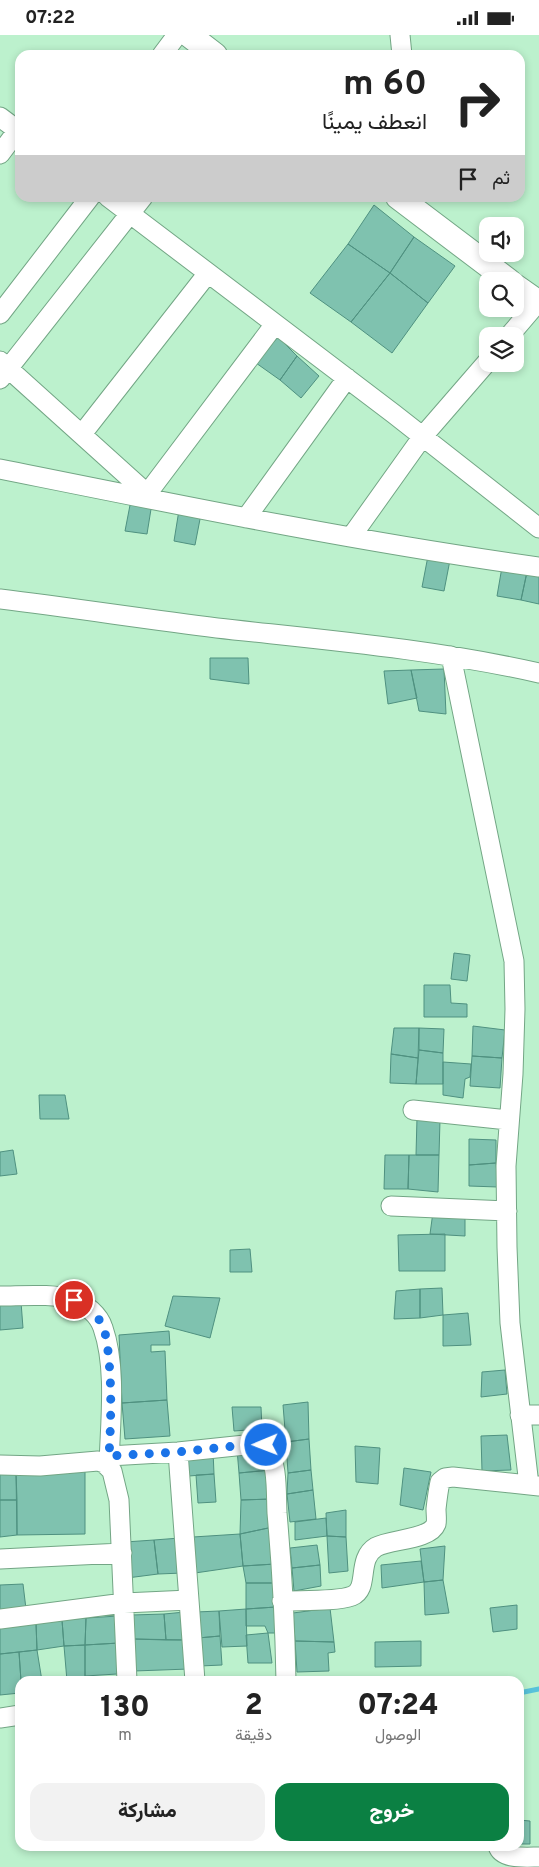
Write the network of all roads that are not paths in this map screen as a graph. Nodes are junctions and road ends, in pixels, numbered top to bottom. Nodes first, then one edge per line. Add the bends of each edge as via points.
1 (177, 35) edge
2 (189, 35) edge
3 (400, 35) edge
4 (166, 50) edge
5 (208, 50) edge
6 (402, 50) edge
7 (0, 117) edge
8 (15, 128) edge
9 (15, 136) edge
10 (0, 154) edge
11 (86, 202) edge
12 (114, 202) edge
13 (139, 202) edge
14 (420, 207) edge
15 (130, 214) junction
16 (498, 272) edge
17 (208, 273) junction
18 (524, 293) edge
19 (538, 303) edge
20 (0, 314) edge
21 (274, 324) junction
22 (517, 327) edge
23 (3, 369) edge
24 (479, 371) edge
25 (347, 378) junction
26 (82, 434) junction
27 (422, 436) junction
28 (0, 469) edge
29 (150, 497) junction
30 (246, 518) junction
31 (539, 528) edge
32 (351, 537) junction
33 (539, 567) edge
34 (0, 599) edge
35 (451, 656) junction
36 (539, 673) edge
37 (413, 1110) dead end
38 (508, 1120) junction
39 (390, 1206) dead end
40 (507, 1211) junction
41 (0, 1296) edge
42 (520, 1415) junction
43 (539, 1415) edge
44 (178, 1452) junction
45 (109, 1461) junction
46 (0, 1465) edge
47 (534, 1485) edge
48 (122, 1553) junction
49 (0, 1559) edge
50 (189, 1600) junction
51 (282, 1601) junction
52 (124, 1603) junction
53 (0, 1619) edge
54 (127, 1676) edge
55 (195, 1676) edge
56 (286, 1676) edge
57 (15, 1716) edge
58 (0, 1718) edge
59 (500, 1851) edge
60 (539, 1857) edge

1 - 4 street
2 - 5 main road
3 - 6 street
7 - 8 street
9 - 10 street
11 - 20 street
12 - 15 street
13 - 15 street
14 - 16 main road
15 - 17 street
15 - 23 street
17 - 21 street
17 - 26 street
18 - 19 main road
19 - 22 street
21 - 25 street
21 - 29 street
23 - 26 street
24 - 27 street
25 - 27 street
25 - 30 street
26 - 29 street
27 - 31 street
27 - 32 street
28 - 29 street
29 - 30 street
30 - 32 street
32 - 33 street
34 - 35 street
35 - 36 street
35 - 38 street via 514,961 514,1055
37 - 38 street
38 - 40 street
39 - 40 street
40 - 42 street via 510,1323
41 - 45 street via 74,1300 94,1313 103,1326 110,1370
42 - 43 street
42 - 47 street
44 - 45 street
44 - 50 street
44 - 51 street via 266,1445 274,1468
45 - 46 street
45 - 48 street via 119,1500
47 - 51 street via 445,1478 440,1482 436,1524 432,1530 375,1547 365,1557 360,1589 353,1596
48 - 49 street
48 - 52 street
50 - 52 street
50 - 55 street
51 - 56 street
52 - 53 street
52 - 54 street
57 - 58 street
59 - 60 street

